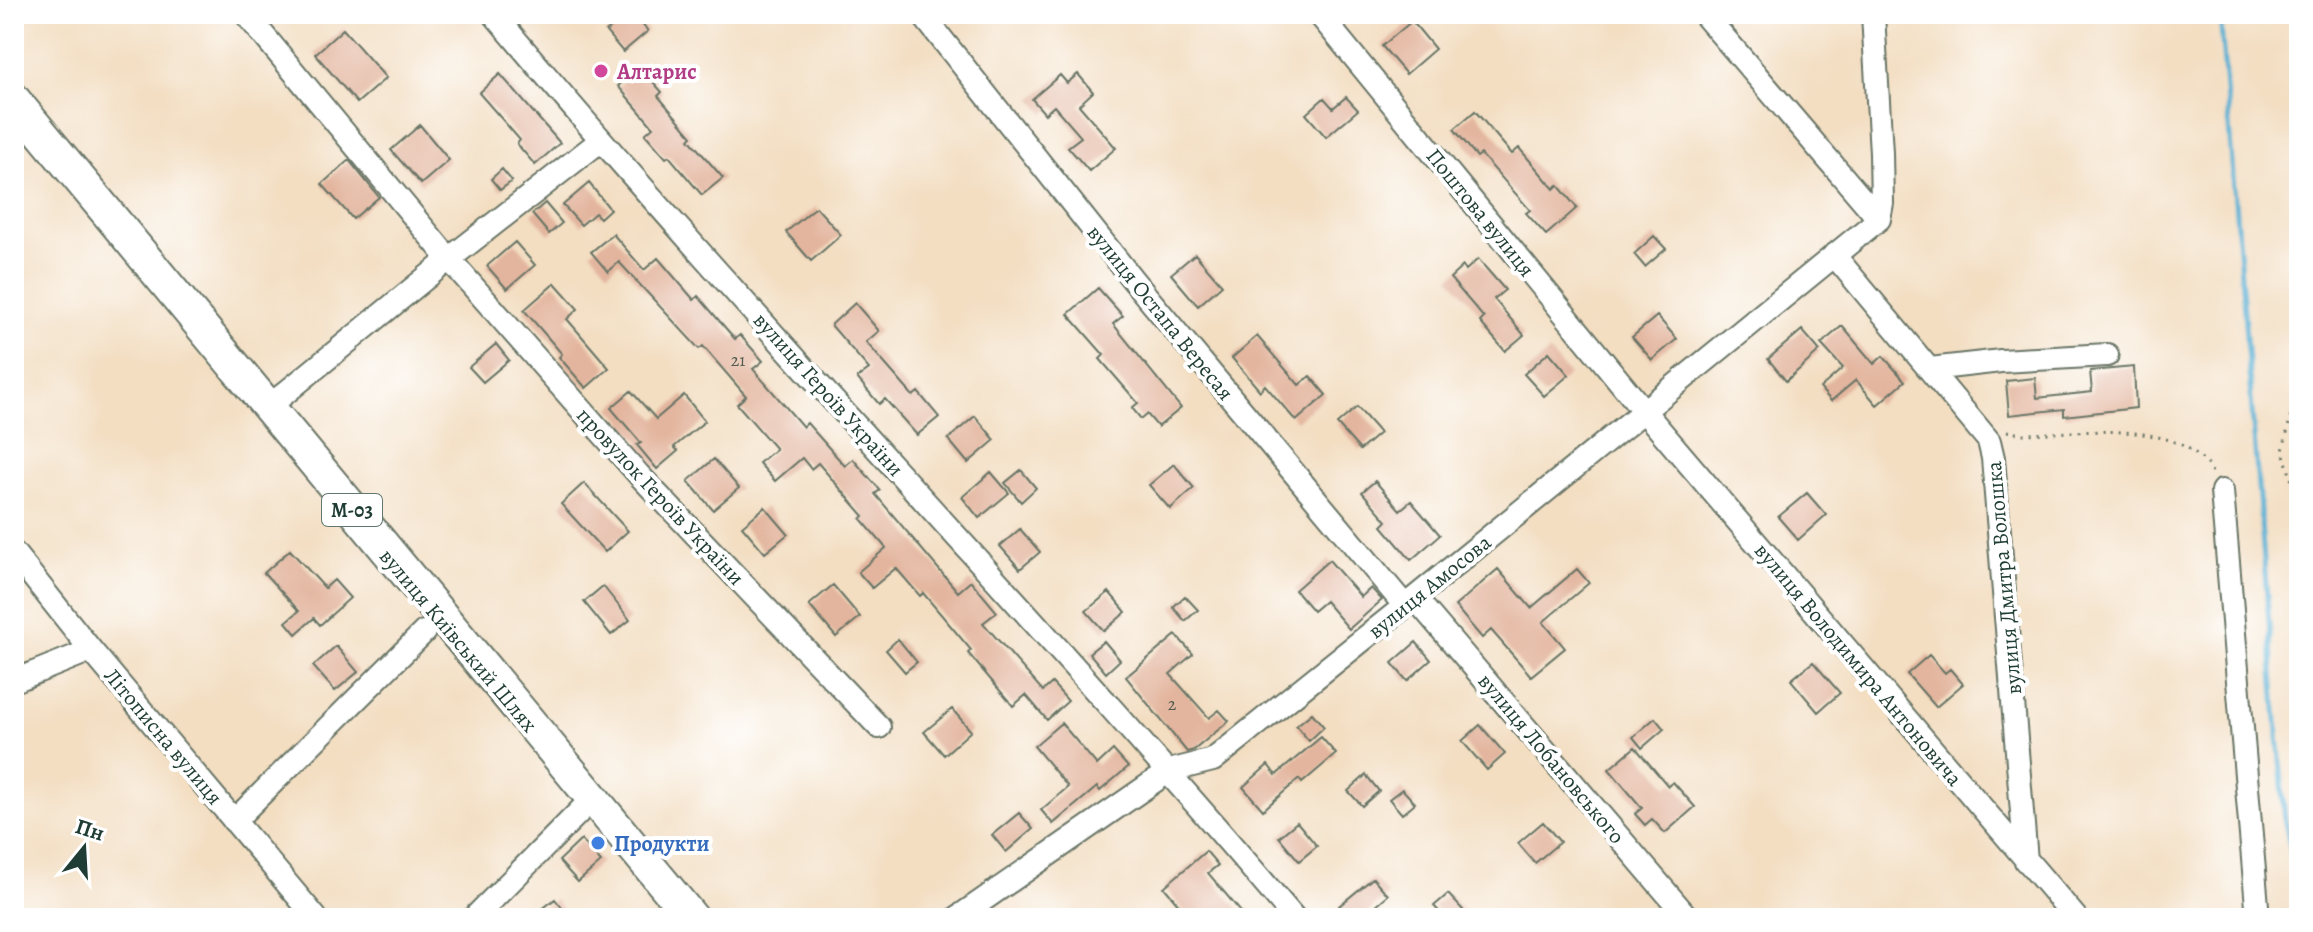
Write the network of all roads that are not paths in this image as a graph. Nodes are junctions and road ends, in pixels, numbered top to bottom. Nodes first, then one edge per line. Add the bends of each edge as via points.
1 (246, 14) edge
2 (494, 14) edge
3 (922, 14) edge
4 (1319, 14) edge
5 (1704, 14) edge
6 (1873, 14) edge
7 (14, 100) edge
8 (600, 141) junction
9 (1879, 219) junction
10 (1834, 255) junction
11 (449, 259) junction
12 (2107, 355) dead end
13 (1930, 369) junction
14 (267, 408) junction
15 (1643, 410) junction
16 (2222, 491) road end
17 (14, 553) edge
18 (1410, 602) junction
19 (424, 632) dead end
20 (91, 650) junction
21 (14, 681) edge
22 (879, 727) dead end
23 (1169, 771) junction
24 (592, 799) junction
25 (234, 821) junction
26 (2026, 861) junction
27 (970, 914) edge
28 (316, 918) edge
29 (474, 918) edge
30 (692, 918) edge
31 (1294, 918) edge
32 (1688, 918) edge
33 (2076, 918) edge
34 (2258, 918) edge

1 - 11 street, провулок Героїв України
2 - 8 street, вулиця Героїв України
3 - 18 street, вулиця Остапа Вересая via 1133,280
4 - 15 street, Поштова вулиця
5 - 9 street
6 - 9 street
7 - 14 highway, вулиця Київський Шлях / М-03
8 - 11 street
8 - 23 street, вулиця Героїв України
9 - 10 street, вулиця Амосова
10 - 13 street, вулиця Дмитра Волошка
10 - 15 street, вулиця Амосова
11 - 14 street
11 - 22 street, провулок Героїв України via 639,475
12 - 13 street
13 - 26 street, вулиця Дмитра Волошка via 1978,425 1993,458
14 - 24 highway, вулиця Київський Шлях / М-03
15 - 18 street, вулиця Амосова
15 - 26 street, вулиця Володимира Антоновича
16 - 34 street
17 - 20 street, Літописна вулиця
18 - 23 street, вулиця Амосова via 1213,760
18 - 32 street, вулиця Лобановського
19 - 25 street
20 - 21 street
20 - 25 street, Літописна вулиця
23 - 27 street, вулиця Амосова
23 - 31 street, вулиця Героїв України
24 - 29 street
24 - 30 highway, вулиця Київський Шлях / М-03
25 - 28 street, Літописна вулиця
26 - 33 street, вулиця Володимира Антоновича

